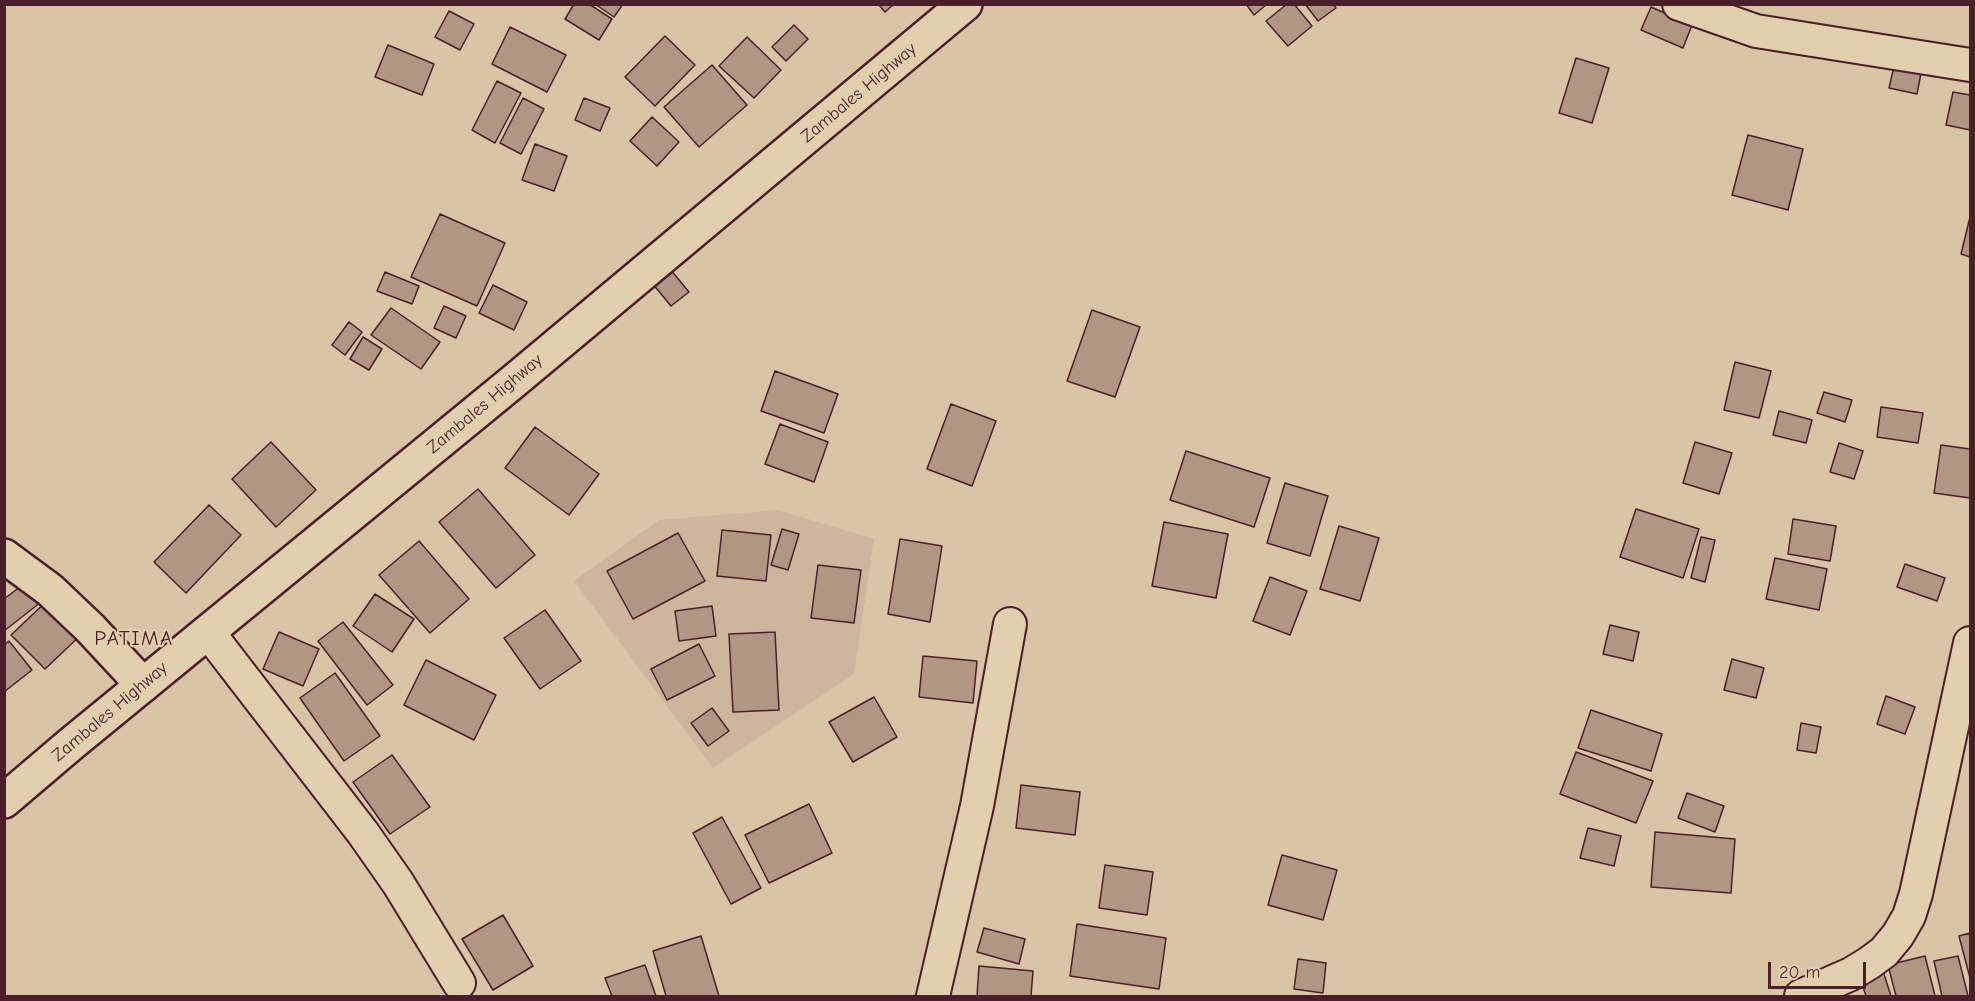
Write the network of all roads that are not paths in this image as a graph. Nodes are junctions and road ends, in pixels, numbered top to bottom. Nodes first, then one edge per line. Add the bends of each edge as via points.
1 (965, 4) edge
2 (1679, 4) edge
3 (1971, 65) edge
4 (4, 556) edge
5 (1010, 624) dead end
6 (208, 632) junction
7 (1971, 643) edge
8 (143, 685) junction
9 (4, 801) edge
10 (459, 983) dead end
11 (933, 996) edge
12 (1801, 996) edge

1 - 6 main road, Zambales Highway
2 - 3 street via 1756,32
4 - 8 main road via 50,590
5 - 11 street via 977,806
6 - 8 main road, Zambales Highway
6 - 10 street via 363,833
7 - 12 street via 1909,916 1884,952 1851,974
8 - 9 main road, Zambales Highway

